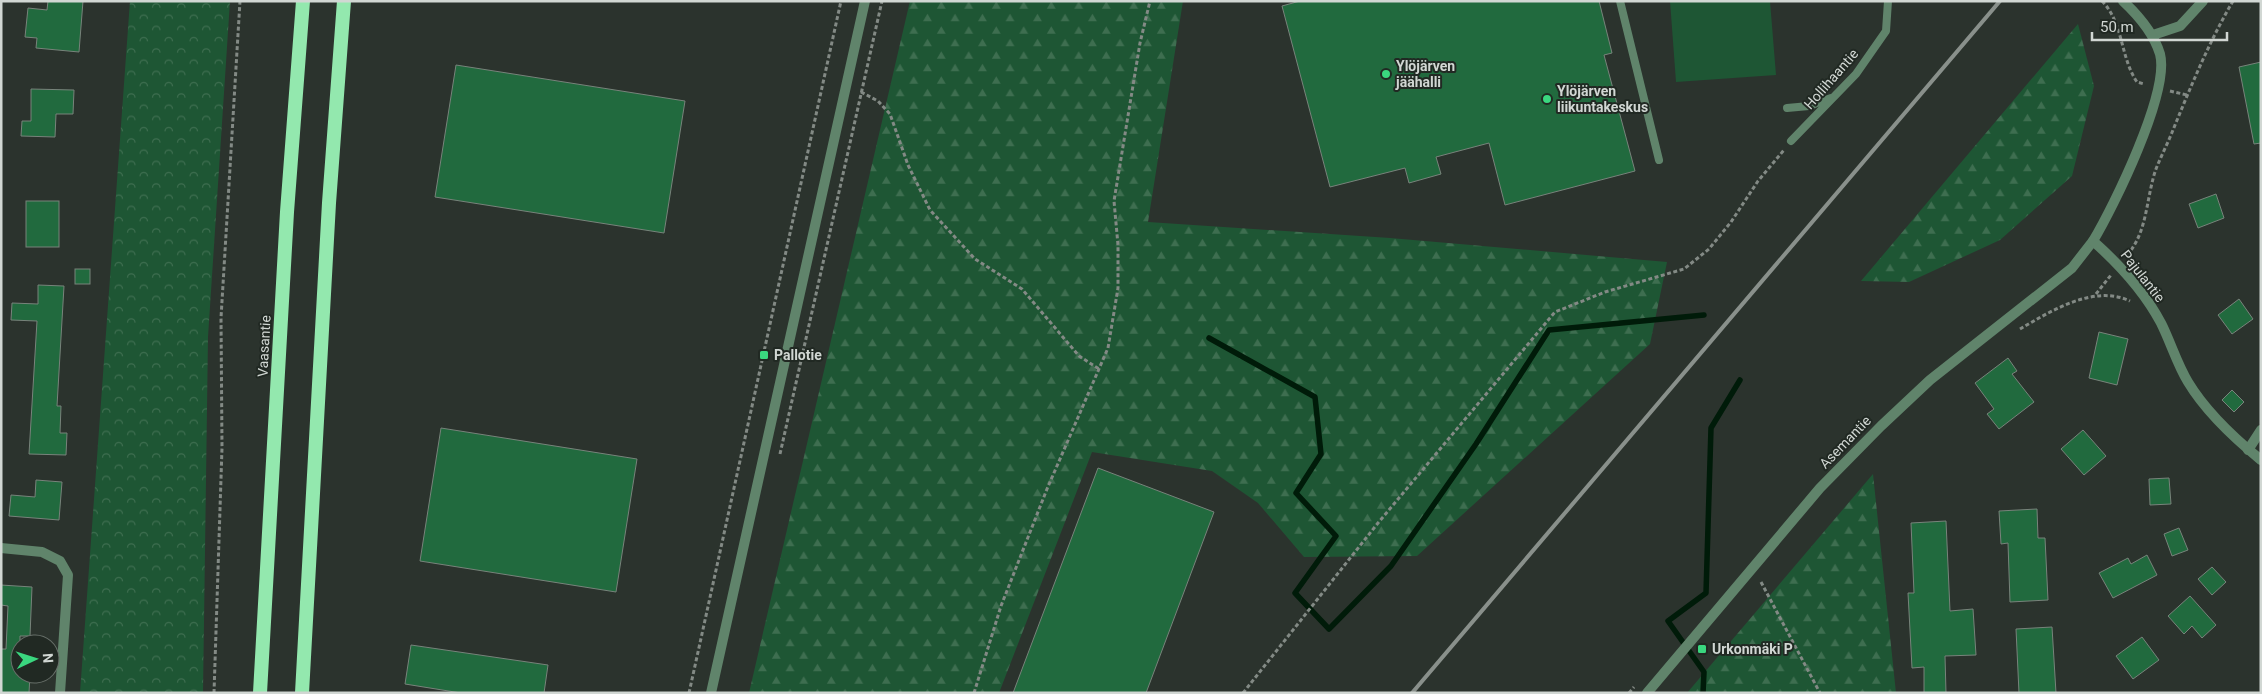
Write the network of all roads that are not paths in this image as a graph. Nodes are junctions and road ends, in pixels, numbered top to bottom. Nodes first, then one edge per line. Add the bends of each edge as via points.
1 (303, 1) edge
2 (344, 1) edge
3 (865, 1) edge
4 (1620, 1) edge
5 (1888, 1) edge
6 (2123, 1) edge
7 (2203, 1) edge
8 (2153, 36) junction
9 (1835, 96) junction
10 (1787, 108) dead end
11 (1791, 141) road end
12 (1659, 160) dead end
13 (2093, 242) junction
14 (2261, 430) edge
15 (2248, 450) junction
16 (2261, 460) edge
17 (1, 548) edge
18 (60, 693) edge
19 (260, 693) edge
20 (302, 693) edge
21 (711, 693) edge
22 (1646, 693) edge

1 - 19 highway, Vaasantie
2 - 20 highway via 329,203
3 - 21 street
4 - 12 lane
5 - 9 lane, Hollihaantie via 1886,31 1856,74
6 - 8 street
7 - 8 street via 2180,26
8 - 13 street via 2160,55 2159,88 2131,167
9 - 10 lane via 1809,106
9 - 11 lane, Hollihaantie
13 - 15 street, Pajulantie via 2119,264 2161,323 2176,360 2201,402
13 - 22 street, Asemantie via 2072,268 1930,380 1881,426 1820,488
14 - 15 street
15 - 16 street, Pajulantie
17 - 18 street via 42,552 60,561 68,575

